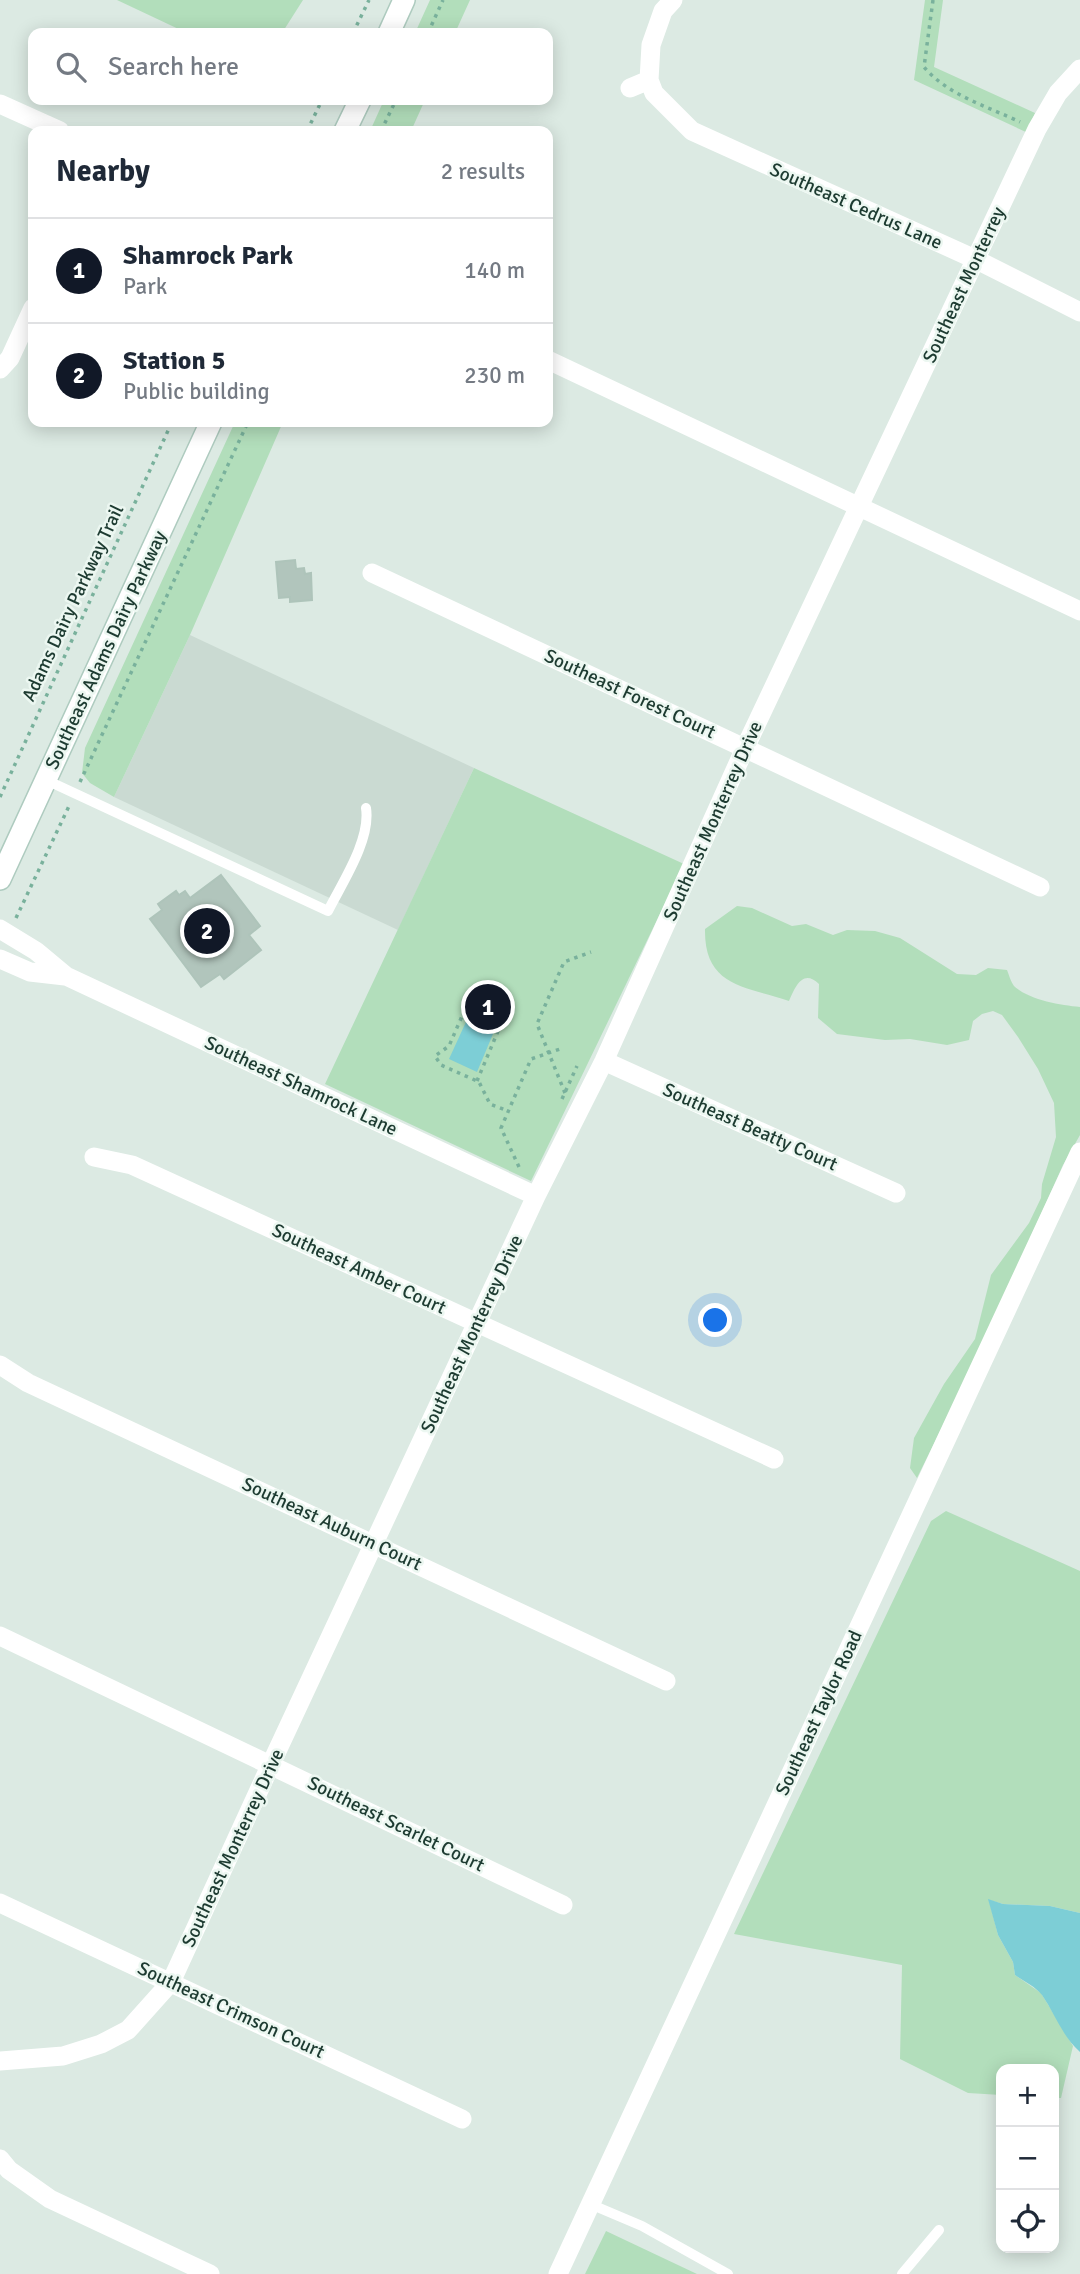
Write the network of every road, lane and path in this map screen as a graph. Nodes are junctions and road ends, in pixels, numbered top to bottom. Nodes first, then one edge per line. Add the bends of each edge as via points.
1 (369, 0) edge
2 (404, 0) edge
3 (443, 0) edge
4 (673, 0) edge
5 (933, 0) edge
6 (355, 28) edge
7 (391, 28) edge
8 (430, 28) edge
9 (1080, 69) edge
10 (649, 79) junction
11 (630, 88) dead end
12 (0, 104) edge
13 (320, 105) edge
14 (357, 105) edge
15 (394, 105) edge
16 (49, 126) edge
17 (309, 126) edge
18 (347, 126) edge
19 (383, 126) edge
20 (1037, 129) junction
21 (976, 260) junction
22 (1080, 312) edge
23 (28, 318) edge
24 (553, 362) edge
25 (0, 369) edge
26 (170, 427) edge
27 (209, 427) edge
28 (246, 427) edge
29 (858, 507) junction
30 (372, 573) dead end
31 (1080, 611) edge
32 (745, 748) junction
33 (46, 780) junction
34 (75, 793) junction
35 (0, 797) edge
36 (366, 808) dead end
37 (0, 878) edge
38 (1040, 887) dead end
39 (7, 925) edge
40 (590, 953) dead end
41 (0, 959) edge
42 (66, 976) junction
43 (563, 1048) dead end
44 (549, 1053) junction
45 (604, 1062) junction
46 (577, 1066) dead end
47 (477, 1081) junction
48 (565, 1093) junction
49 (559, 1104) dead end
50 (508, 1111) junction
51 (1080, 1152) edge
52 (94, 1157) dead end
53 (527, 1170) dead end
54 (897, 1193) dead end
55 (536, 1196) junction
56 (477, 1323) junction
57 (0, 1365) edge
58 (774, 1459) dead end
59 (374, 1544) junction
60 (0, 1636) edge
61 (666, 1681) dead end
62 (271, 1764) junction
63 (0, 1903) edge
64 (563, 1905) dead end
65 (172, 1982) junction
66 (0, 2062) edge
67 (462, 2119) dead end
68 (0, 2160) edge
69 (590, 2204) junction
70 (939, 2230) dead end
71 (210, 2274) edge
72 (558, 2274) edge
73 (728, 2274) edge
74 (902, 2274) edge

1 - 6 path
2 - 7 main road
3 - 8 path
4 - 10 street via 663,11 651,45
5 - 20 path via 924,67 932,77
9 - 20 street, Southeast Monterrey via 1058,93
10 - 11 street
10 - 21 street, Southeast Cedrus Lane via 653,93 692,131
12 - 16 street
13 - 17 path
14 - 18 main road
15 - 19 path
20 - 21 street, Southeast Monterrey
21 - 22 street, Southeast Cedrus Lane
21 - 29 street, Southeast Monterrey
23 - 25 street
24 - 29 street
26 - 35 path, Adams Dairy Parkway Trail
27 - 33 main road, Southeast Adams Dairy Parkway
28 - 34 path
29 - 31 street
29 - 32 street, Southeast Monterrey Drive
30 - 32 street, Southeast Forest Court
32 - 38 street, Southeast Forest Court
32 - 45 street, Southeast Monterrey Drive
33 - 34 lane
33 - 37 main road, Southeast Adams Dairy Parkway
34 - 36 lane via 328,911 365,831
34 - 39 path
39 - 42 street, Southeast Shamrock Lane
40 - 44 path via 564,962 537,1024
41 - 42 street, Southeast Shamrock Lane via 30,972
42 - 55 street, Southeast Shamrock Lane
43 - 44 path
44 - 48 path
44 - 50 path via 531,1059
45 - 54 street, Southeast Beatty Court
45 - 55 street, Southeast Monterrey Drive
46 - 48 path
47 - 47 path via 441,1065 435,1056 449,1046 466,1007 474,1004 499,1014 501,1024
47 - 50 path via 490,1104
48 - 49 path
50 - 53 path via 501,1128 519,1167
51 - 69 street, Southeast Taylor Road
52 - 56 street, Southeast Amber Court via 132,1165
55 - 56 street, Southeast Monterrey Drive
56 - 58 street, Southeast Amber Court
56 - 59 street, Southeast Monterrey Drive
57 - 59 street, Southeast Auburn Court via 28,1383
59 - 61 street, Southeast Auburn Court
59 - 62 street, Southeast Monterrey Drive
60 - 62 street, Southeast Scarlet Court
62 - 64 street, Southeast Scarlet Court
62 - 65 street, Southeast Monterrey Drive
63 - 65 street, Southeast Crimson Court
65 - 66 street, Southeast Monterrey Drive via 128,2030 101,2044 63,2056
65 - 67 street, Southeast Crimson Court
68 - 71 street via 50,2199
69 - 72 street, Southeast Taylor Road
69 - 73 lane
70 - 74 lane

